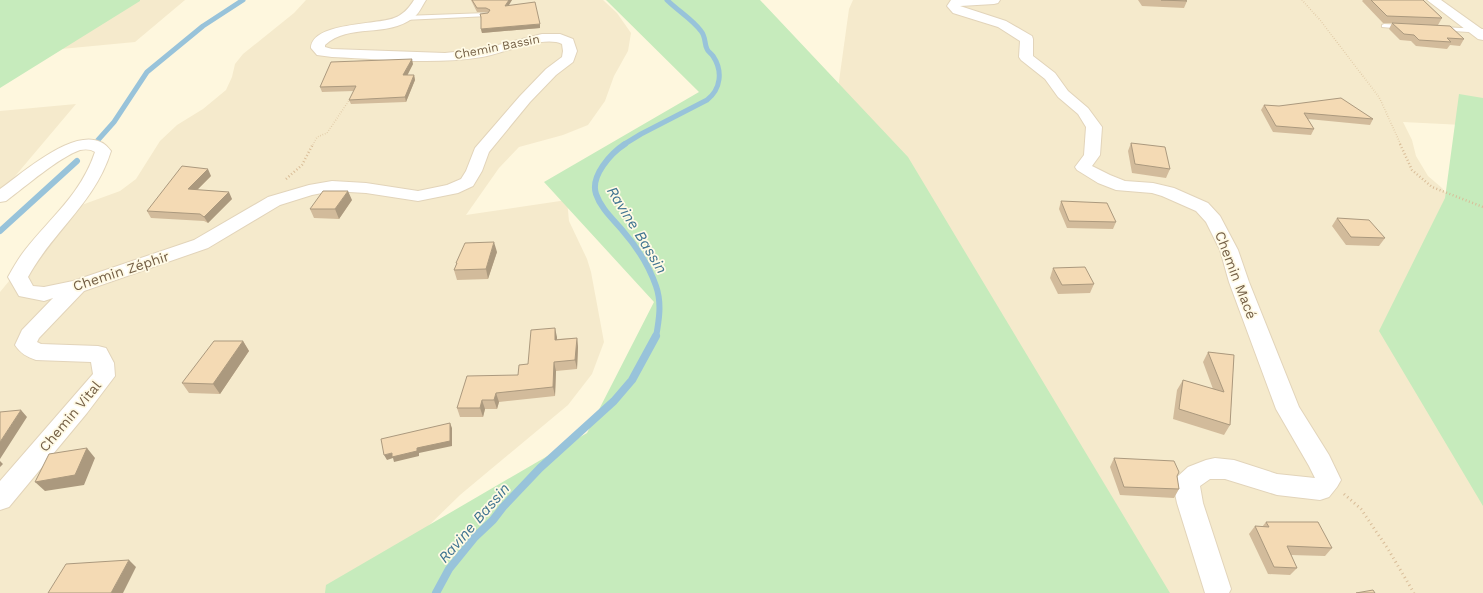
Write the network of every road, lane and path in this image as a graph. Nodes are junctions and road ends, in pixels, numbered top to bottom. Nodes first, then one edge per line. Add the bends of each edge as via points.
1 (420, 0) edge
2 (994, 0) edge
3 (1302, 0) edge
4 (1433, 0) edge
5 (487, 15) edge
6 (404, 18) junction
7 (1384, 26) dead end
8 (1414, 28) edge
9 (1437, 29) edge
10 (1481, 33) edge
11 (354, 94) edge
12 (477, 162) joint
13 (0, 197) edge
14 (271, 203) junction
15 (1483, 208) edge
16 (77, 286) junction
17 (1328, 480) junction
18 (0, 499) edge
19 (1217, 588) dead end
20 (1414, 593) edge

1 - 6 street, Chemin Bassin
2 - 17 street, Chemin Macé via 955,3 953,6 957,10 1002,24 1027,39 1026,57 1050,76 1063,94 1083,111 1094,127 1092,155 1083,168 1122,186 1153,188 1168,192 1202,207 1214,220 1229,250 1288,409
3 - 15 path via 1379,97 1412,170 1432,187
4 - 10 street
5 - 6 lane
6 - 12 street, Chemin Bassin via 389,24 333,33 321,40 318,48 322,52 332,53 445,57 482,52 542,38 560,38 568,42 568,58 525,99 481,151
7 - 8 lane
9 - 10 lane
11 - 14 path via 327,133 317,137 302,165 271,192
12 - 14 street, Chemin Zéphir via 467,182 435,193 418,196 332,186 291,195
13 - 16 street, Chemin Zéphir via 61,153 79,145 95,145 102,151 101,160 87,185 56,227 30,256 18,276 26,291 44,294
14 - 16 street, Chemin Zéphir via 201,244
16 - 18 street, Chemin Vital via 30,335 26,344 36,352 98,354 103,363 104,376
17 - 19 street via 1320,489 1298,489 1270,483 1233,470 1213,467 1197,474 1186,484
17 - 20 path via 1361,510

